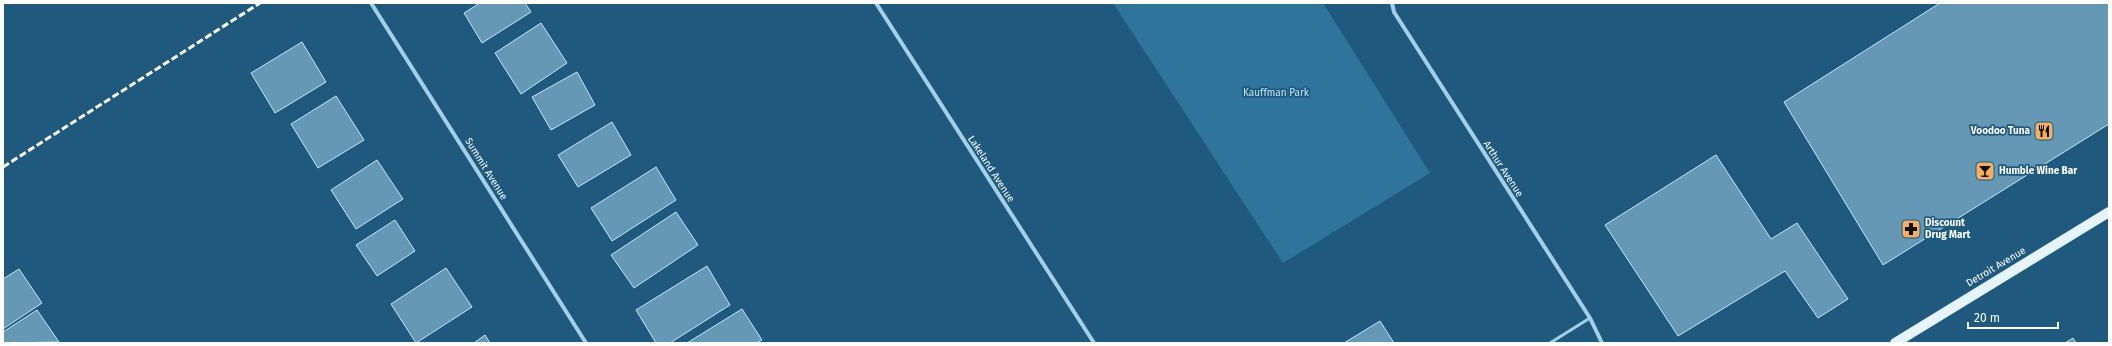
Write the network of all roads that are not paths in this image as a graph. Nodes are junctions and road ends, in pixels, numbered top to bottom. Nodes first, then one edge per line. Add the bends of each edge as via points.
1 (371, 3) edge
2 (876, 3) edge
3 (1392, 3) edge
4 (2109, 212) edge
5 (1590, 318) junction
6 (586, 343) edge
7 (1094, 343) edge
8 (1550, 343) edge
9 (1602, 343) edge
10 (1896, 343) edge

1 - 6 street, Summit Avenue
2 - 7 street, Lakeland Avenue
3 - 5 street, Arthur Avenue via 1398,18
4 - 10 main road, Detroit Avenue
5 - 8 lane
5 - 9 street, Arthur Avenue

